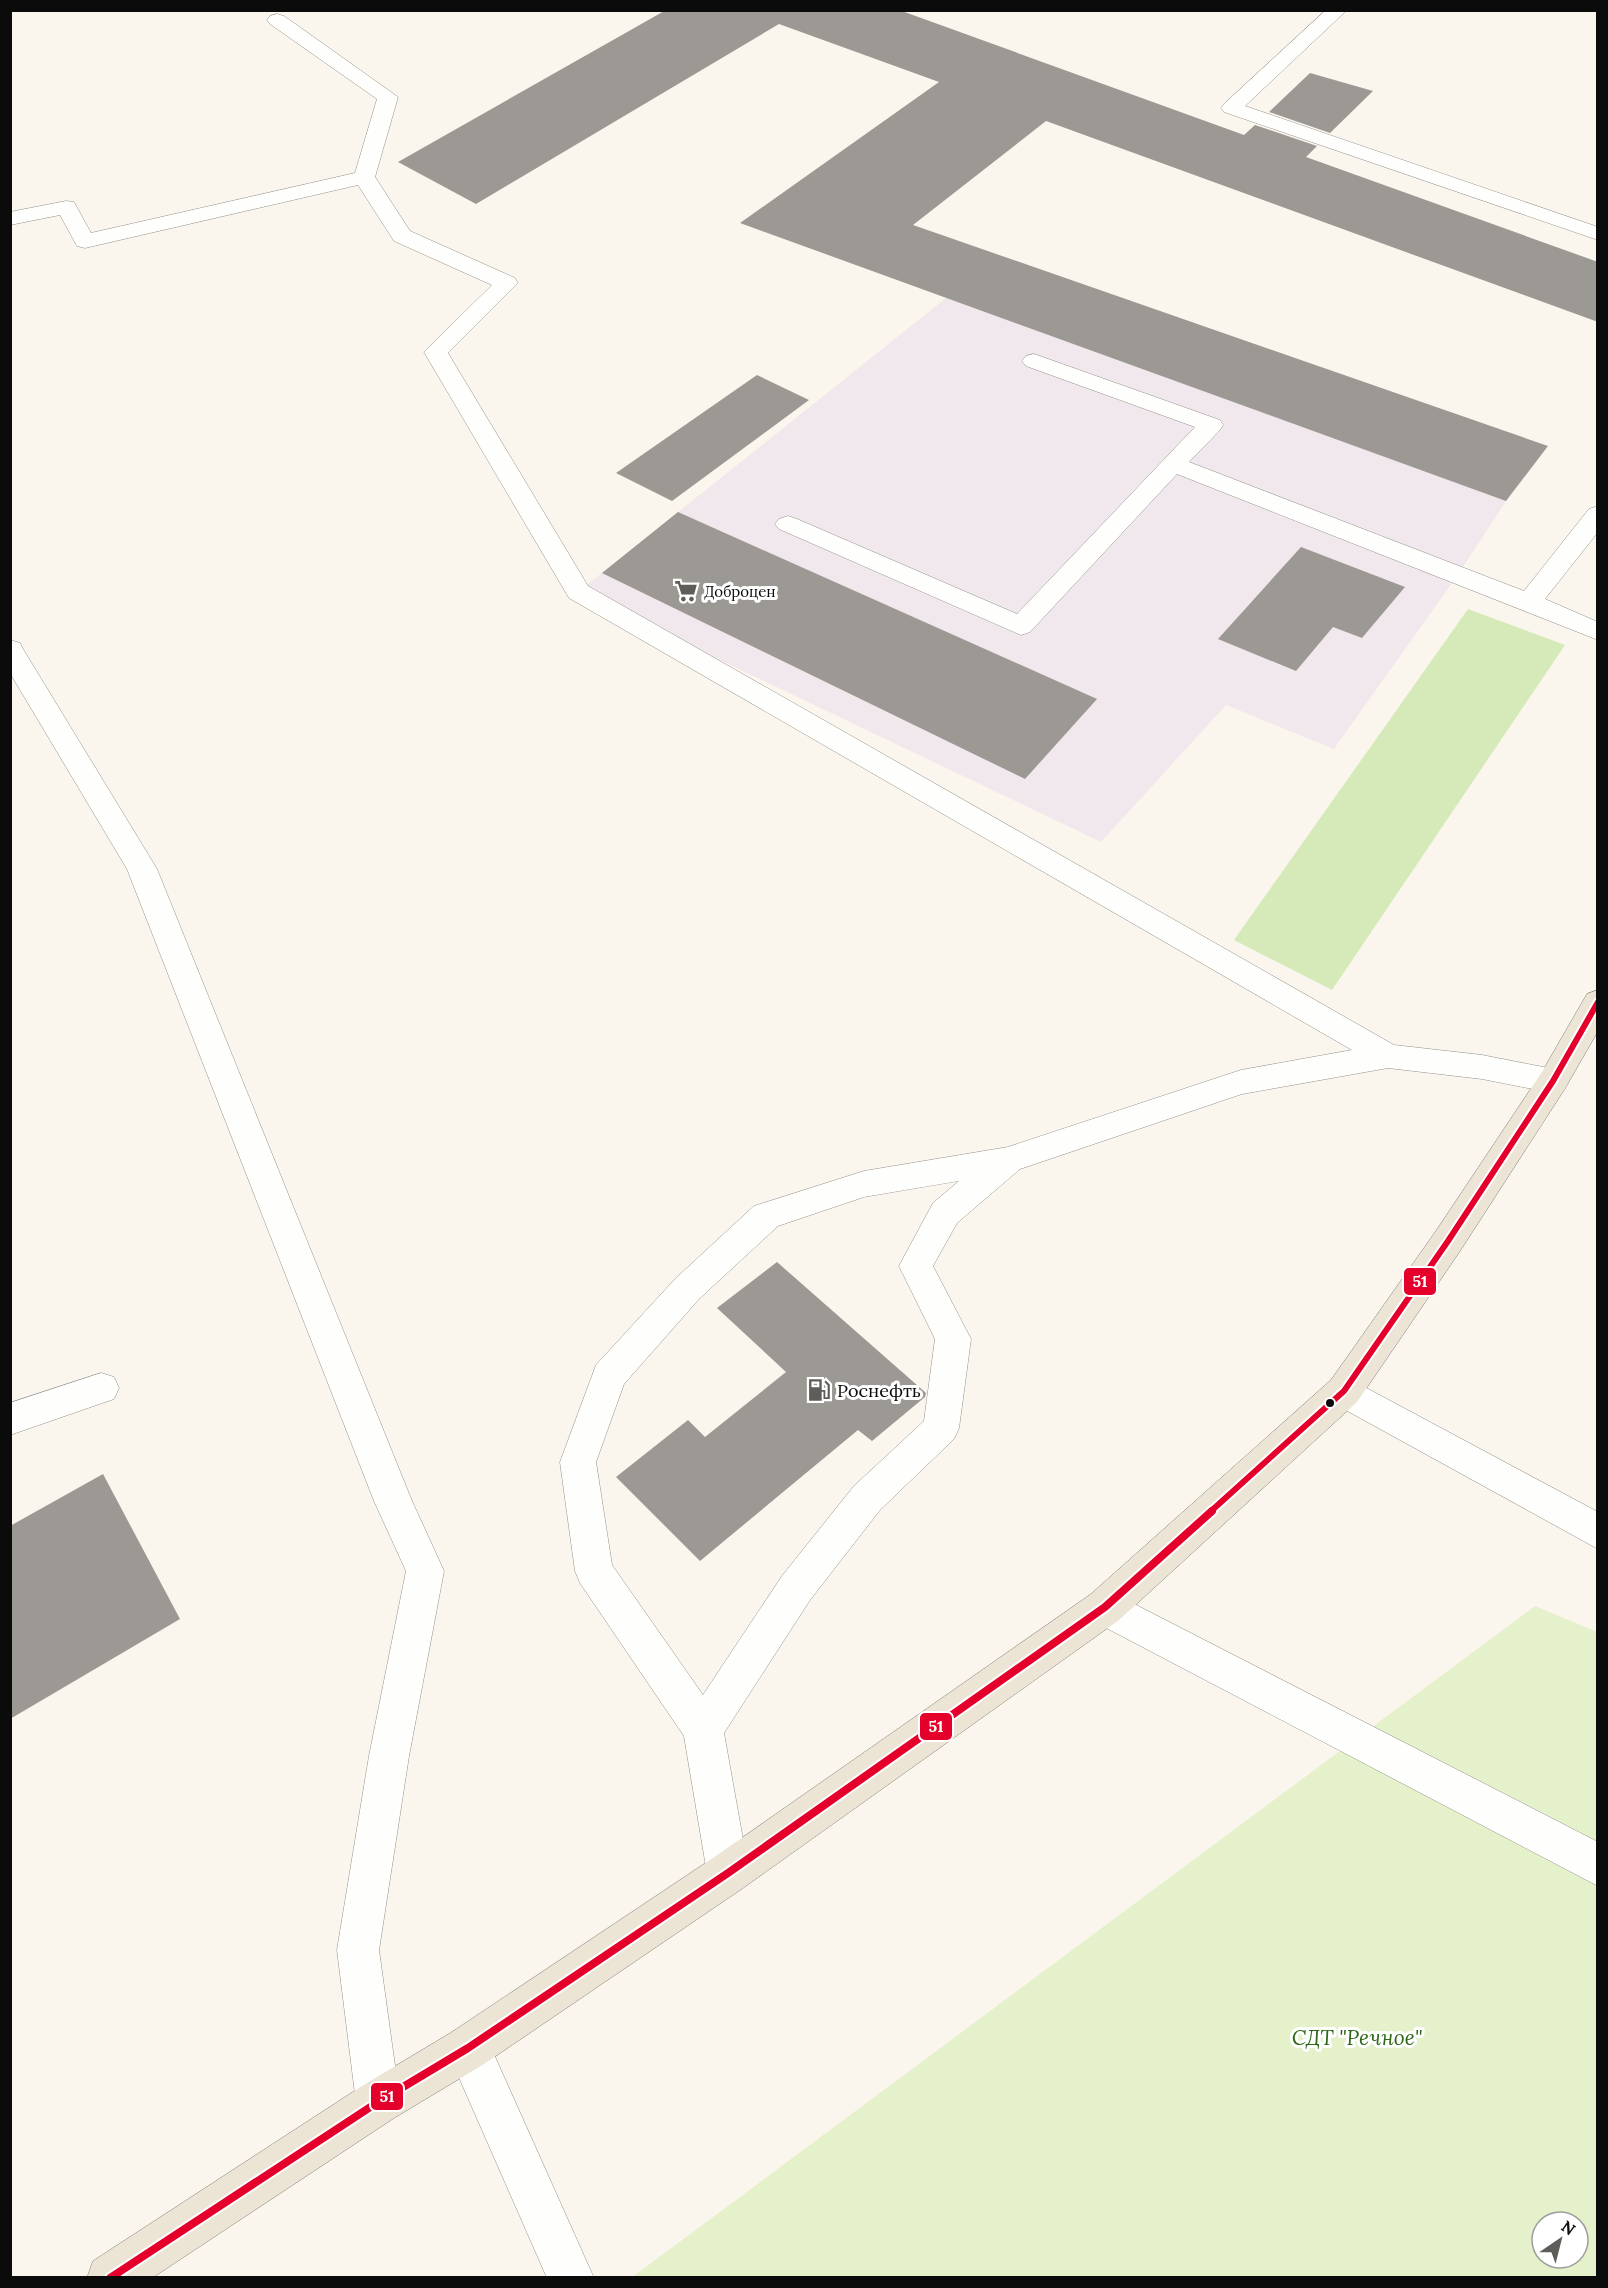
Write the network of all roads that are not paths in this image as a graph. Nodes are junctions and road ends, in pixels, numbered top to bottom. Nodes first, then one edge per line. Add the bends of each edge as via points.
1 (1338, 10) edge
2 (277, 20) dead end
3 (364, 177) junction
4 (10, 219) edge
5 (1598, 234) edge
6 (1034, 361) dead end
7 (1173, 465) junction
8 (1598, 514) edge
9 (788, 524) dead end
10 (1529, 602) junction
11 (1598, 632) edge
12 (10, 650) edge
13 (1598, 1002) edge
14 (1388, 1056) junction
15 (1553, 1081) junction
16 (1008, 1160) junction
17 (101, 1388) dead end
18 (1344, 1391) junction
19 (10, 1419) edge
20 (1598, 1532) edge
21 (1105, 1607) junction
22 (703, 1729) junction
23 (1598, 1865) edge
24 (728, 1873) junction
25 (468, 2048) junction
26 (378, 2102) junction
27 (110, 2277) edge
28 (571, 2277) edge

1 - 5 street via 1231,108
2 - 3 street via 388,97
3 - 4 street via 85,241 66,207
3 - 14 street via 402,236 507,283 436,352 578,592
6 - 7 street via 1211,425
7 - 9 street via 1021,626
7 - 10 street
8 - 10 street
10 - 11 street
12 - 26 street via 142,869 393,1501 425,1571 389,1756 358,1950
13 - 15 main road
14 - 15 street via 1482,1067
14 - 16 street via 1241,1082
15 - 18 main road
16 - 22 street via 945,1213 916,1266 953,1339 941,1428 867,1498 796,1588
16 - 22 street via 864,1184 766,1216 687,1289 609,1376 578,1462 594,1571
17 - 19 street
18 - 20 street
18 - 21 main road
21 - 23 street
21 - 24 main road
22 - 24 street
24 - 25 main road
25 - 26 main road
25 - 28 street
26 - 27 main road

